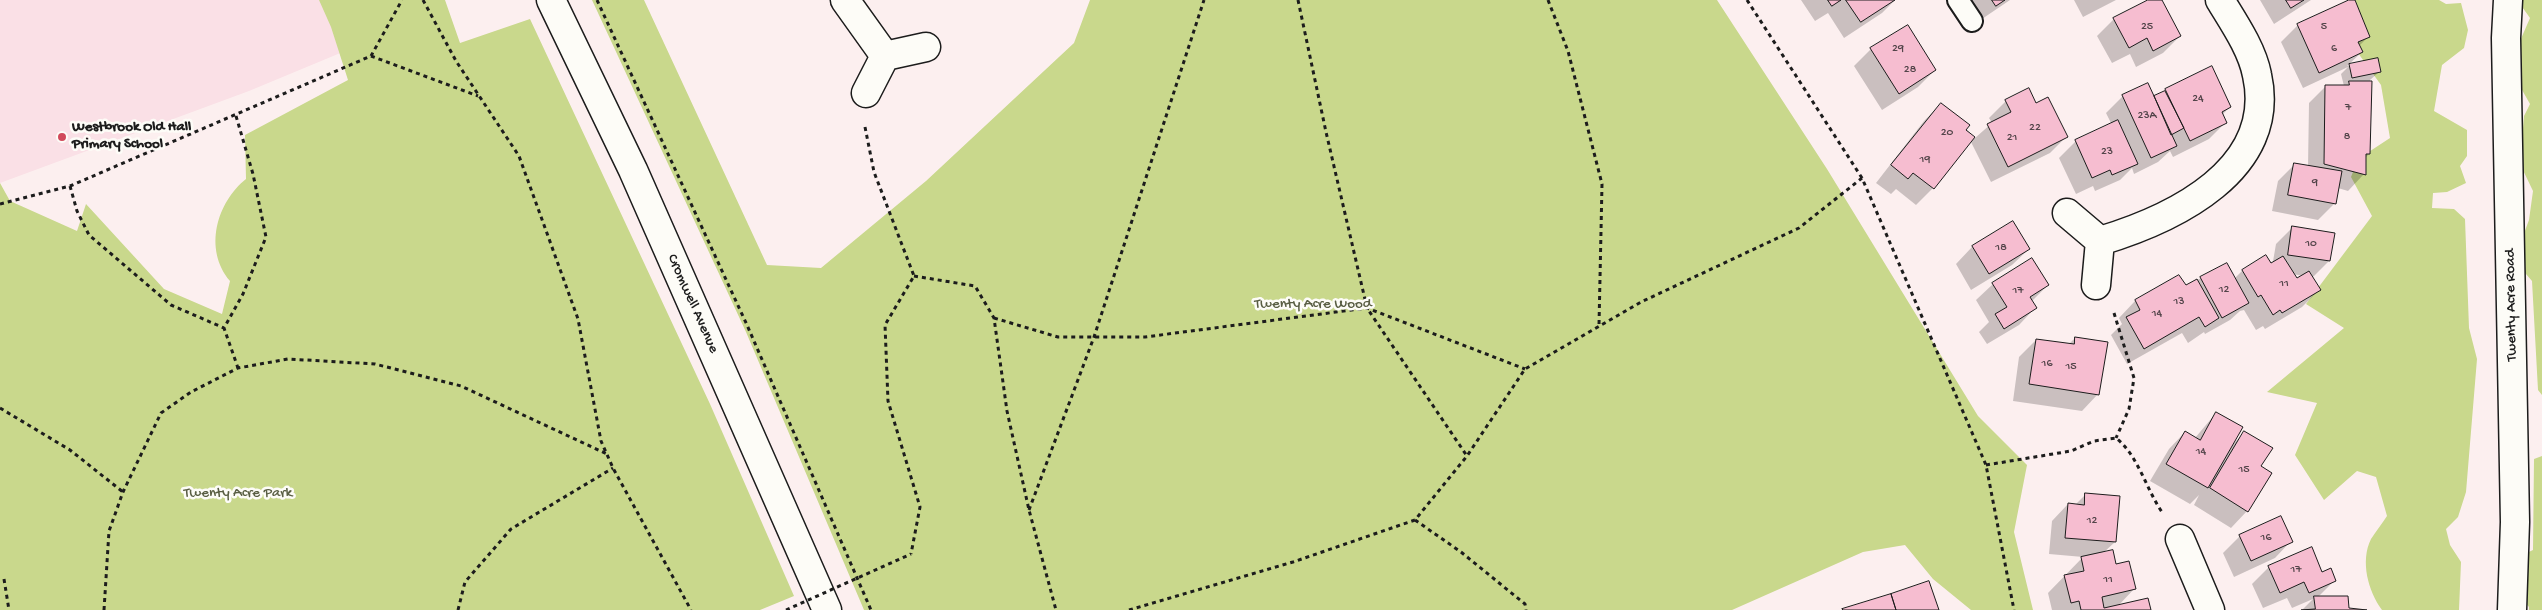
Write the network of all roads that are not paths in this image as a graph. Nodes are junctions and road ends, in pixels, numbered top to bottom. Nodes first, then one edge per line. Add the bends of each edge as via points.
1 (552, 0) edge
2 (845, 0) edge
3 (1958, 0) edge
4 (2220, 0) edge
5 (2508, 0) edge
6 (1972, 21) dead end
7 (926, 47) dead end
8 (885, 56) junction
9 (866, 93) road end
10 (2067, 213) dead end
11 (2100, 241) junction
12 (2096, 285) road end
13 (2180, 539) road end
14 (827, 610) edge
15 (2210, 610) edge
16 (2512, 610) edge

1 - 14 street, Cromwell Avenue via 633,170
2 - 8 street
3 - 6 lane
4 - 11 street via 2237,27 2257,74 2259,112 2244,150 2231,169 2195,200 2155,221
5 - 16 street, Twenty Acre Road via 2506,38 2515,522
7 - 8 street
8 - 9 street
10 - 11 street
11 - 12 street
13 - 15 street

